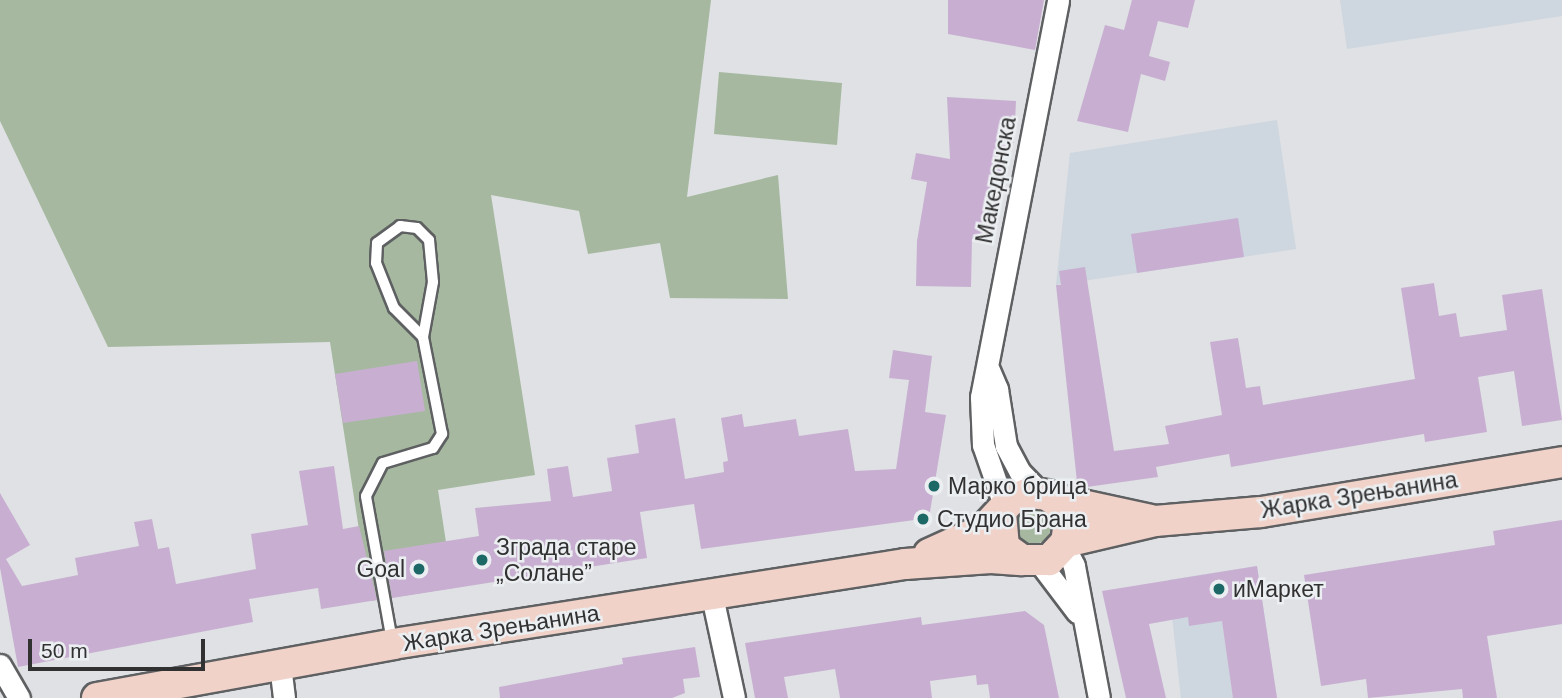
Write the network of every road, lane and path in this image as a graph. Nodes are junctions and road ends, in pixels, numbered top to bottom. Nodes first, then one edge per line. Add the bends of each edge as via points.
1 (1058, 0) edge
2 (423, 337) junction
3 (989, 370) junction
4 (1562, 462) edge
5 (1047, 496) junction
6 (1003, 511) junction
7 (1155, 521) junction
8 (1065, 544) junction
9 (1030, 561) junction
10 (905, 564) junction
11 (712, 596) junction
12 (1082, 620) junction
13 (393, 644) junction
14 (0, 665) edge
15 (280, 665) junction
16 (19, 698) edge
17 (97, 698) edge
18 (284, 698) edge
19 (734, 698) edge
20 (1099, 698) edge

1 - 3 street, Македонска
2 - 2 lane via 433,258 424,233 400,226 377,243 376,263 394,308
2 - 13 lane via 440,440 433,449 383,463 366,496
3 - 5 street, Македонска via 997,389 1006,446 1020,472
3 - 6 street, Македонска via 981,397 981,428
4 - 7 main road, Жарка Зрењанина via 1261,512
5 - 6 main road, Жарка Зрењанина via 1020,495
5 - 7 main road, Жарка Зрењанина
5 - 8 main road via 1069,523
6 - 9 main road via 1004,547
6 - 10 main road, Жарка Зрењанина via 984,529
7 - 8 main road, Жарка Зрењанина
8 - 9 main road, Жарка Зрењанина
8 - 12 street via 1074,566
9 - 10 main road, Жарка Зрењанина via 991,558
9 - 12 street
10 - 11 main road, Жарка Зрењанина
11 - 13 main road, Жарка Зрењанина
11 - 19 street
12 - 20 street
13 - 15 main road, Жарка Зрењанина
14 - 16 street
15 - 17 main road, Жарка Зрењанина
15 - 18 street

